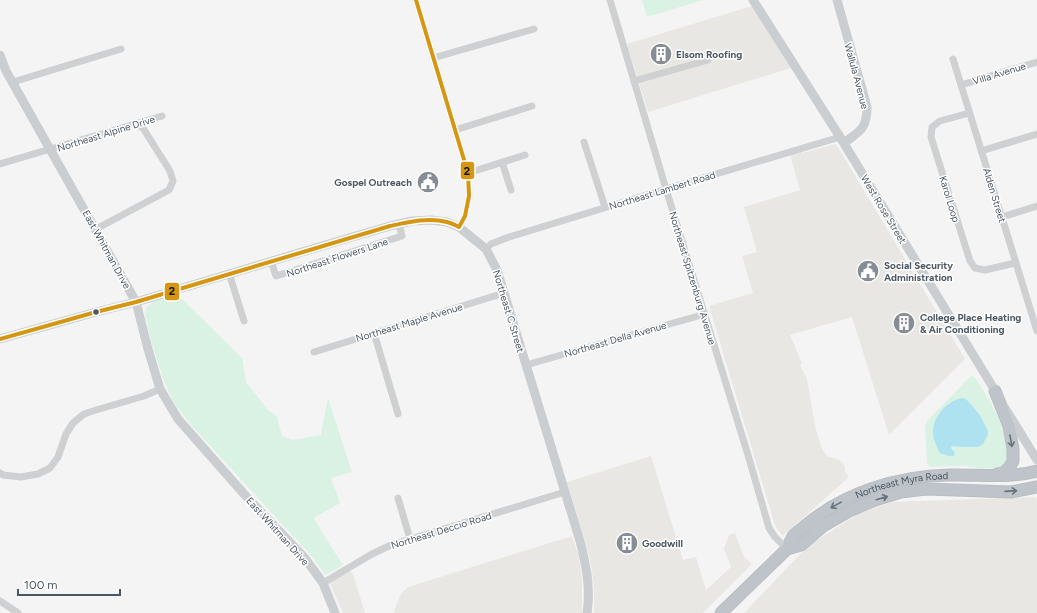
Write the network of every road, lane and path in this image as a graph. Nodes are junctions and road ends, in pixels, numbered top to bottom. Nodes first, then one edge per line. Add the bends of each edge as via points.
1 (416, 0) edge
2 (610, 0) edge
3 (753, 0) edge
4 (837, 0) edge
5 (534, 29) dead end
6 (122, 49) dead end
7 (0, 55) edge
8 (433, 58) junction
9 (953, 59) dead end
10 (708, 60) dead end
11 (1037, 62) edge
12 (634, 81) junction
13 (13, 82) junction
14 (961, 84) junction
15 (532, 106) dead end
16 (969, 113) junction
17 (162, 116) dead end
18 (136, 124) junction
19 (455, 130) junction
20 (1037, 134) edge
21 (842, 140) junction
22 (584, 142) dead end
23 (51, 149) junction
24 (981, 151) junction
25 (525, 155) dead end
26 (502, 162) junction
27 (0, 164) edge
28 (468, 173) junction
29 (666, 189) junction
30 (511, 190) dead end
31 (1037, 206) edge
32 (605, 208) junction
33 (1002, 217) junction
34 (399, 224) junction
35 (459, 227) junction
36 (96, 229) junction
37 (486, 249) junction
38 (271, 261) junction
39 (1015, 263) junction
40 (229, 273) junction
41 (504, 293) junction
42 (136, 302) junction
43 (705, 314) junction
44 (1035, 316) edge
45 (244, 322) dead end
46 (1037, 331) edge
47 (374, 333) junction
48 (0, 339) edge
49 (314, 352) dead end
50 (526, 365) junction
51 (160, 389) junction
52 (995, 391) junction
53 (398, 414) dead end
54 (1037, 460) edge
55 (1037, 471) edge
56 (0, 473) edge
57 (984, 476) junction
58 (1037, 487) edge
59 (565, 492) junction
60 (398, 498) dead end
61 (410, 539) junction
62 (788, 549) junction
63 (323, 583) junction
64 (0, 600) edge
65 (18, 613) edge
66 (335, 613) edge
67 (587, 613) edge
68 (721, 613) edge

1 - 8 street
2 - 12 street, Northeast Spitzenburg Avenue
3 - 21 main road, West Rose Street
4 - 21 main road, Wallula Avenue via 867,108 864,127
5 - 8 street
6 - 13 street
7 - 13 main road, East Whitman Drive
8 - 19 street
9 - 14 street, Alden Street
10 - 12 street
11 - 14 street, Villa Avenue
12 - 29 street, Northeast Spitzenburg Avenue
13 - 23 main road, East Whitman Drive
14 - 16 street, Alden Street
15 - 19 street
16 - 24 street, Alden Street
16 - 39 street, Karol Loop via 940,121 932,127 931,137 970,261 976,268 985,270
17 - 18 street, Northeast Alpine Drive
18 - 23 street, Northeast Alpine Drive
18 - 36 street via 143,128 170,171 173,181 169,190
19 - 28 street
20 - 24 street
21 - 29 street, Northeast Lambert Road
21 - 52 main road, West Rose Street
22 - 32 street
23 - 27 street, Northeast Alpine Drive
23 - 36 main road, East Whitman Drive
24 - 33 street, Alden Street
25 - 26 street
26 - 28 street
26 - 30 street
28 - 35 street via 469,196 465,216
29 - 32 street, Northeast Lambert Road
29 - 43 street, Northeast Spitzenburg Avenue
31 - 33 street
32 - 37 street, Northeast Lambert Road via 506,238
33 - 39 street, Alden Street
34 - 35 main road via 431,220
34 - 38 main road
34 - 38 street, Northeast Flowers Lane via 402,236 276,276
35 - 37 main road, Northeast C Street
36 - 42 main road, East Whitman Drive
37 - 41 main road, Northeast C Street via 497,270
38 - 40 main road
39 - 44 street, Alden Street
40 - 42 main road
40 - 45 street
41 - 47 street, Northeast Maple Avenue
41 - 50 main road, Northeast C Street
42 - 48 main road
42 - 51 main road, East Whitman Drive
43 - 50 street, Northeast Della Avenue
43 - 62 street, Northeast Spitzenburg Avenue via 769,528
44 - 46 street, Alden Street
47 - 49 street, Northeast Maple Avenue
47 - 53 street
50 - 59 main road, Northeast C Street
51 - 56 street via 84,414 73,423 66,434 58,457 50,468 38,474 20,477
51 - 63 main road, East Whitman Drive via 178,419 304,557
52 - 54 main road, West Rose Street
52 -> 57 highway via 1008,426 1013,461 1004,473
55 - 57 highway, Northeast Myra Road via 1010,476
57 -> 62 highway, Northeast Myra Road via 927,476 901,480 873,489 845,500 818,515 793,536
62 -> 58 highway, Northeast Myra Road via 801,544 823,526 849,511 901,492 926,489 1011,492
59 - 61 street, Northeast Deccio Road
59 - 67 main road, Northeast C Street via 587,573
60 - 61 street
61 - 63 street, Northeast Deccio Road via 372,554
62 - 68 highway, Northeast Myra Road
63 - 66 main road, East Whitman Drive
64 - 65 street

